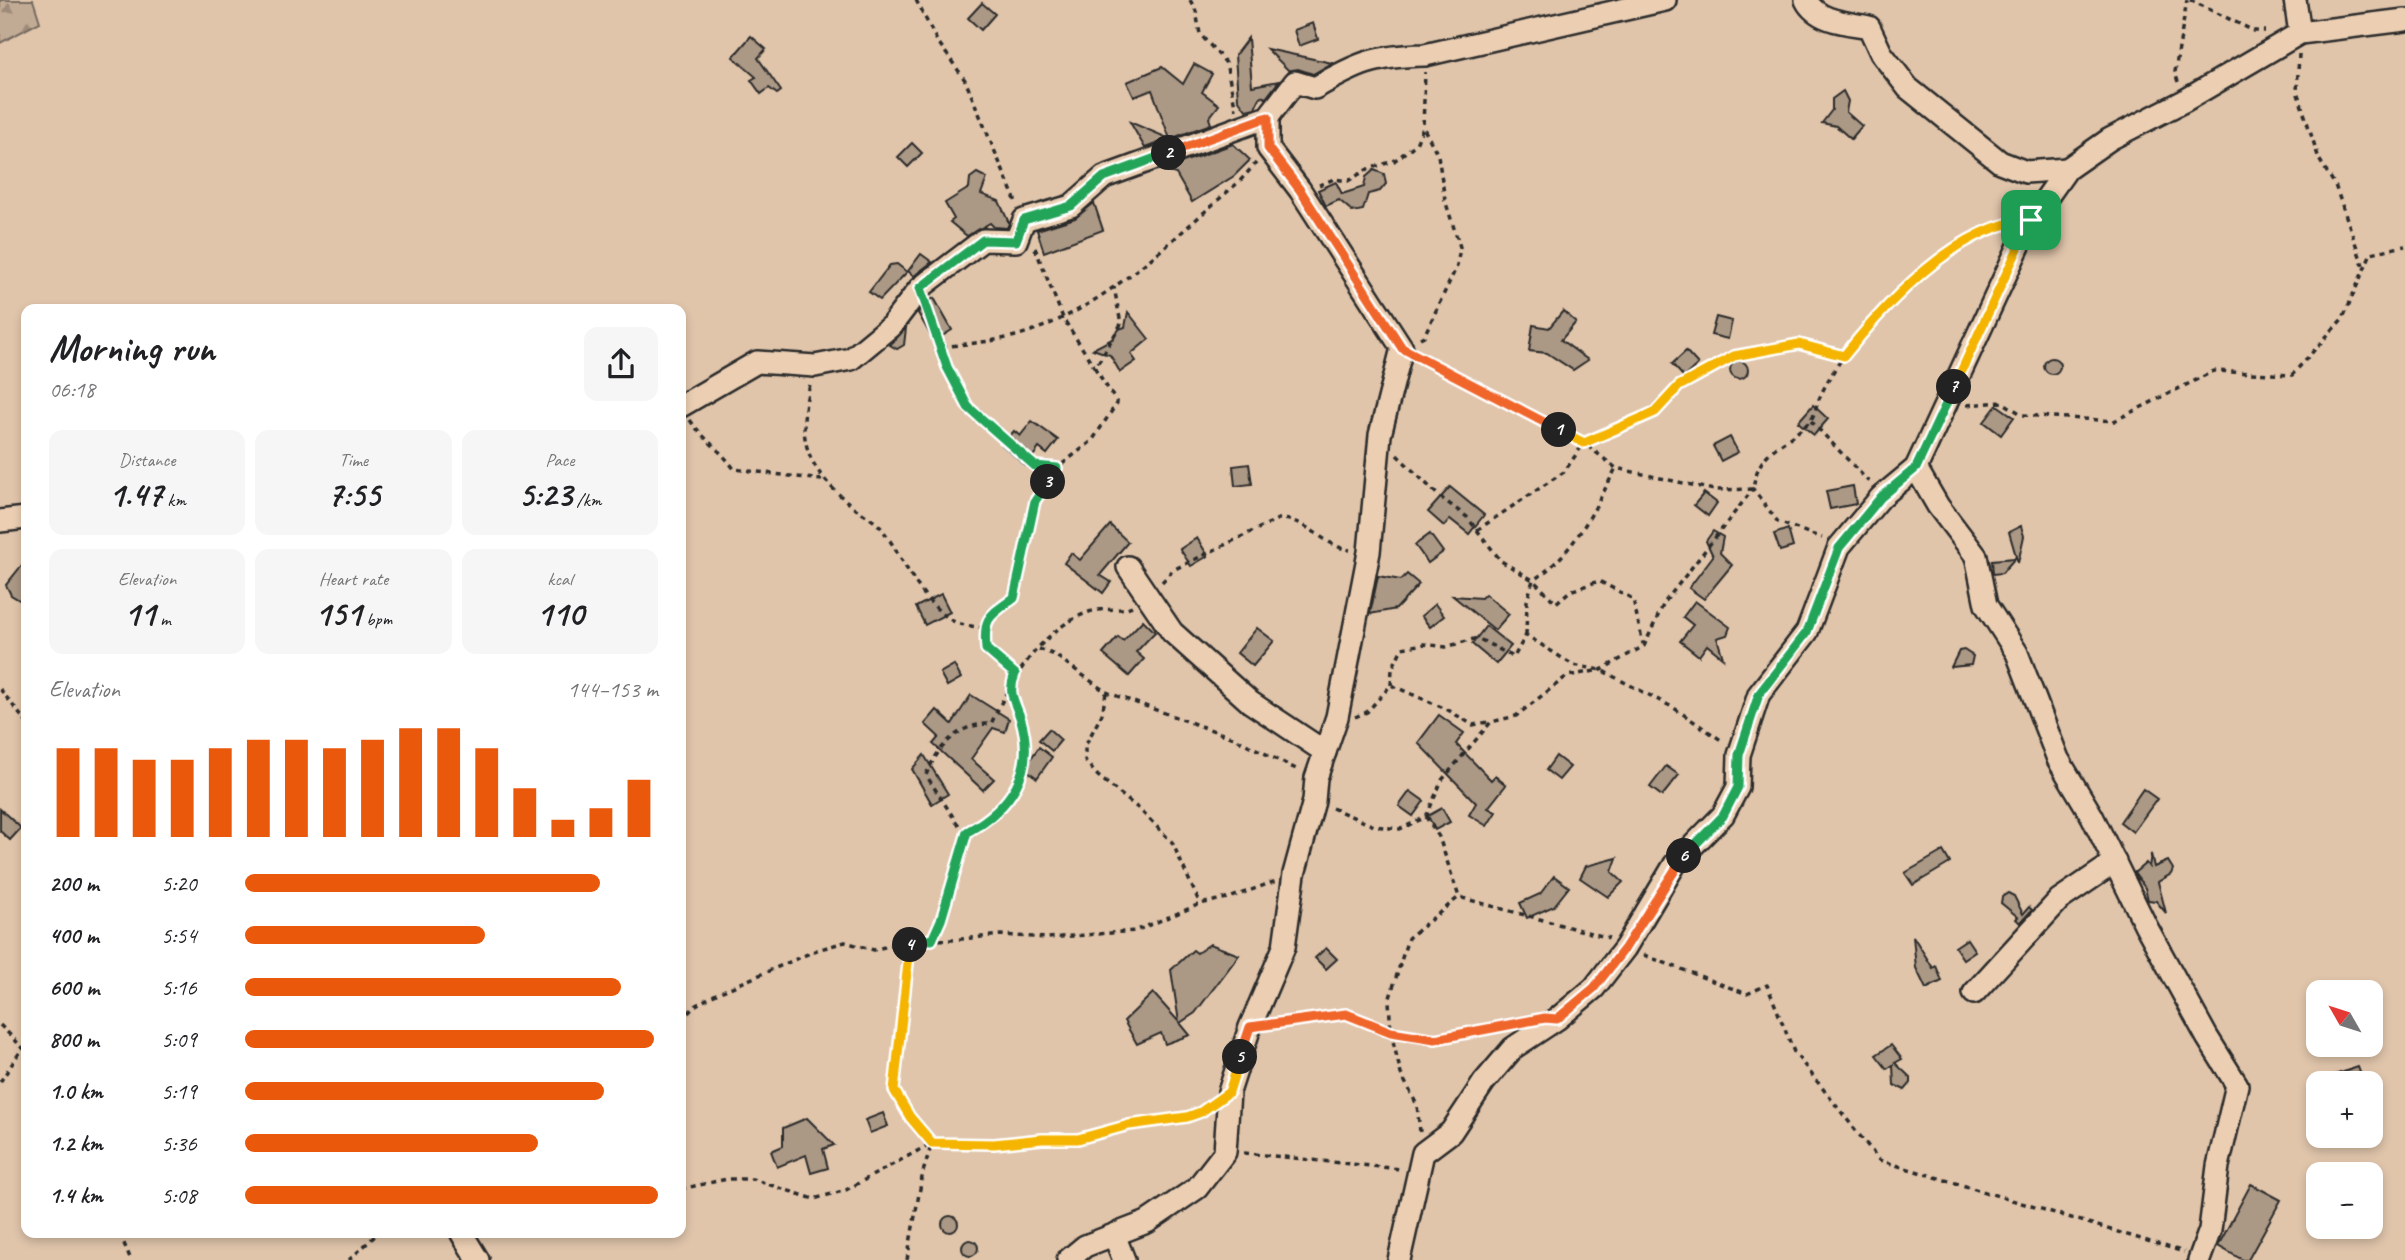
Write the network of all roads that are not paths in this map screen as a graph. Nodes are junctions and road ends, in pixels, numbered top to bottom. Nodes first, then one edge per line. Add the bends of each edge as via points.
1 (1665, 0) edge
2 (1807, 0) edge
3 (2295, 0) edge
4 (2405, 20) edge
5 (2300, 33) junction
6 (1268, 117) junction
7 (2067, 169) junction
8 (686, 403) edge
9 (1916, 468) junction
10 (21, 519) edge
11 (0, 521) edge
12 (1128, 567) dead end
13 (1325, 752) junction
14 (2115, 862) junction
15 (1974, 993) dead end
16 (1114, 1235) junction
17 (464, 1238) edge
18 (2201, 1259) edge
19 (478, 1260) edge
20 (1068, 1260) edge
21 (1124, 1260) edge
22 (1399, 1260) edge

1 - 6 street via 1425,55 1384,56 1347,69 1315,88 1295,82
2 - 7 street via 1822,16 1869,27 1881,53 1908,88 2000,162 2026,172
3 - 5 street
4 - 5 street
5 - 7 street via 2110,139
6 - 8 street via 1104,177 1071,206 1024,220 1016,241 983,240 920,288 891,326 851,359 815,366 757,362
6 - 13 street via 1268,148 1402,348 1380,435 1369,552
7 - 9 street via 2031,220
9 - 14 street via 1976,556 1986,605 2017,653 2058,759
9 - 22 street via 1881,497 1839,548 1807,632 1759,694 1739,755 1738,787 1723,816 1675,864 1625,948 1594,988 1513,1048 1451,1132 1423,1153
10 - 11 street
12 - 13 street via 1172,632 1250,702
13 - 16 street via 1294,874 1284,947 1229,1092 1225,1152 1197,1188 1147,1222
14 - 15 street via 2059,900
14 - 18 street via 2237,1085
16 - 20 street via 1085,1246
16 - 21 street
17 - 19 street

